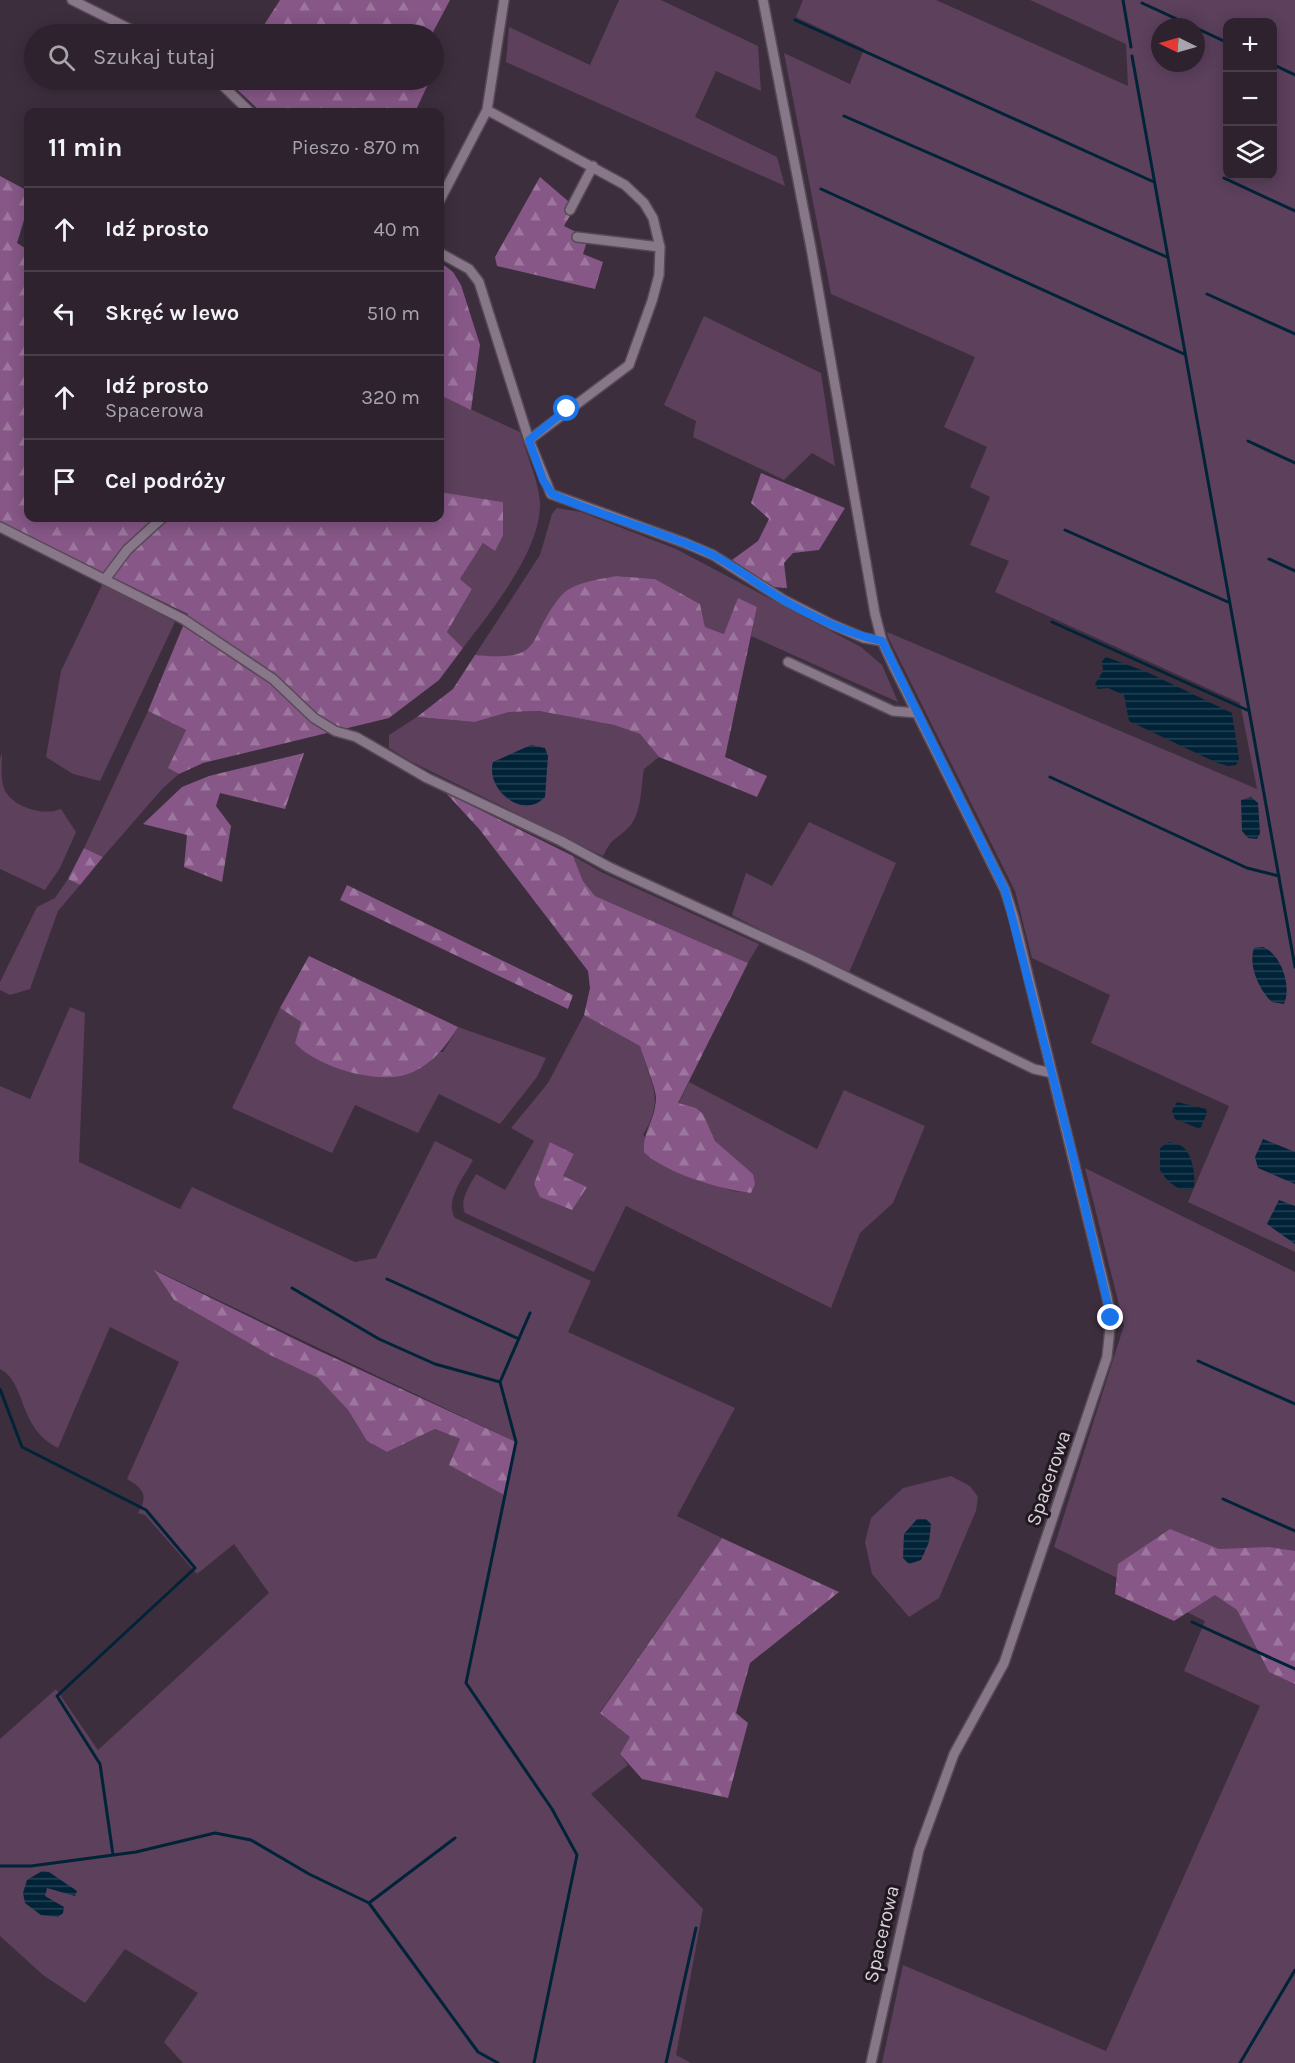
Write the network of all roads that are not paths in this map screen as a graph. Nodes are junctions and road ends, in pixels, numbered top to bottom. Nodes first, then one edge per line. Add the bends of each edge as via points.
1 (72, 0) edge
2 (504, 0) edge
3 (763, 0) edge
4 (120, 24) edge
5 (227, 90) edge
6 (245, 108) edge
7 (487, 110) junction
8 (593, 166) junction
9 (444, 192) edge
10 (570, 210) dead end
11 (577, 237) dead end
12 (660, 247) junction
13 (444, 255) edge
14 (529, 440) junction
15 (158, 522) edge
16 (0, 526) edge
17 (106, 578) junction
18 (882, 641) junction
19 (788, 662) dead end
20 (917, 714) junction
21 (1052, 1073) junction
22 (872, 2063) edge

1 - 4 street
2 - 7 street
3 - 18 street, Spacerowa
5 - 6 street
7 - 8 street
7 - 9 street
8 - 10 street
8 - 12 street via 626,185 644,203 653,218
11 - 12 street
12 - 14 street via 659,275 652,302 629,365
13 - 14 street via 469,269 479,282
14 - 18 street via 552,494 685,543 812,615 864,638
15 - 17 street via 127,550
16 - 17 street
17 - 21 street via 229,647 335,731 356,737 428,778 609,867 810,958 1034,1069
18 - 20 street, Spacerowa
19 - 20 street via 893,711
20 - 21 street, Spacerowa via 1005,890
21 - 22 street, Spacerowa via 1107,1297 1111,1318 1107,1357 1004,1663 954,1754 922,1840

